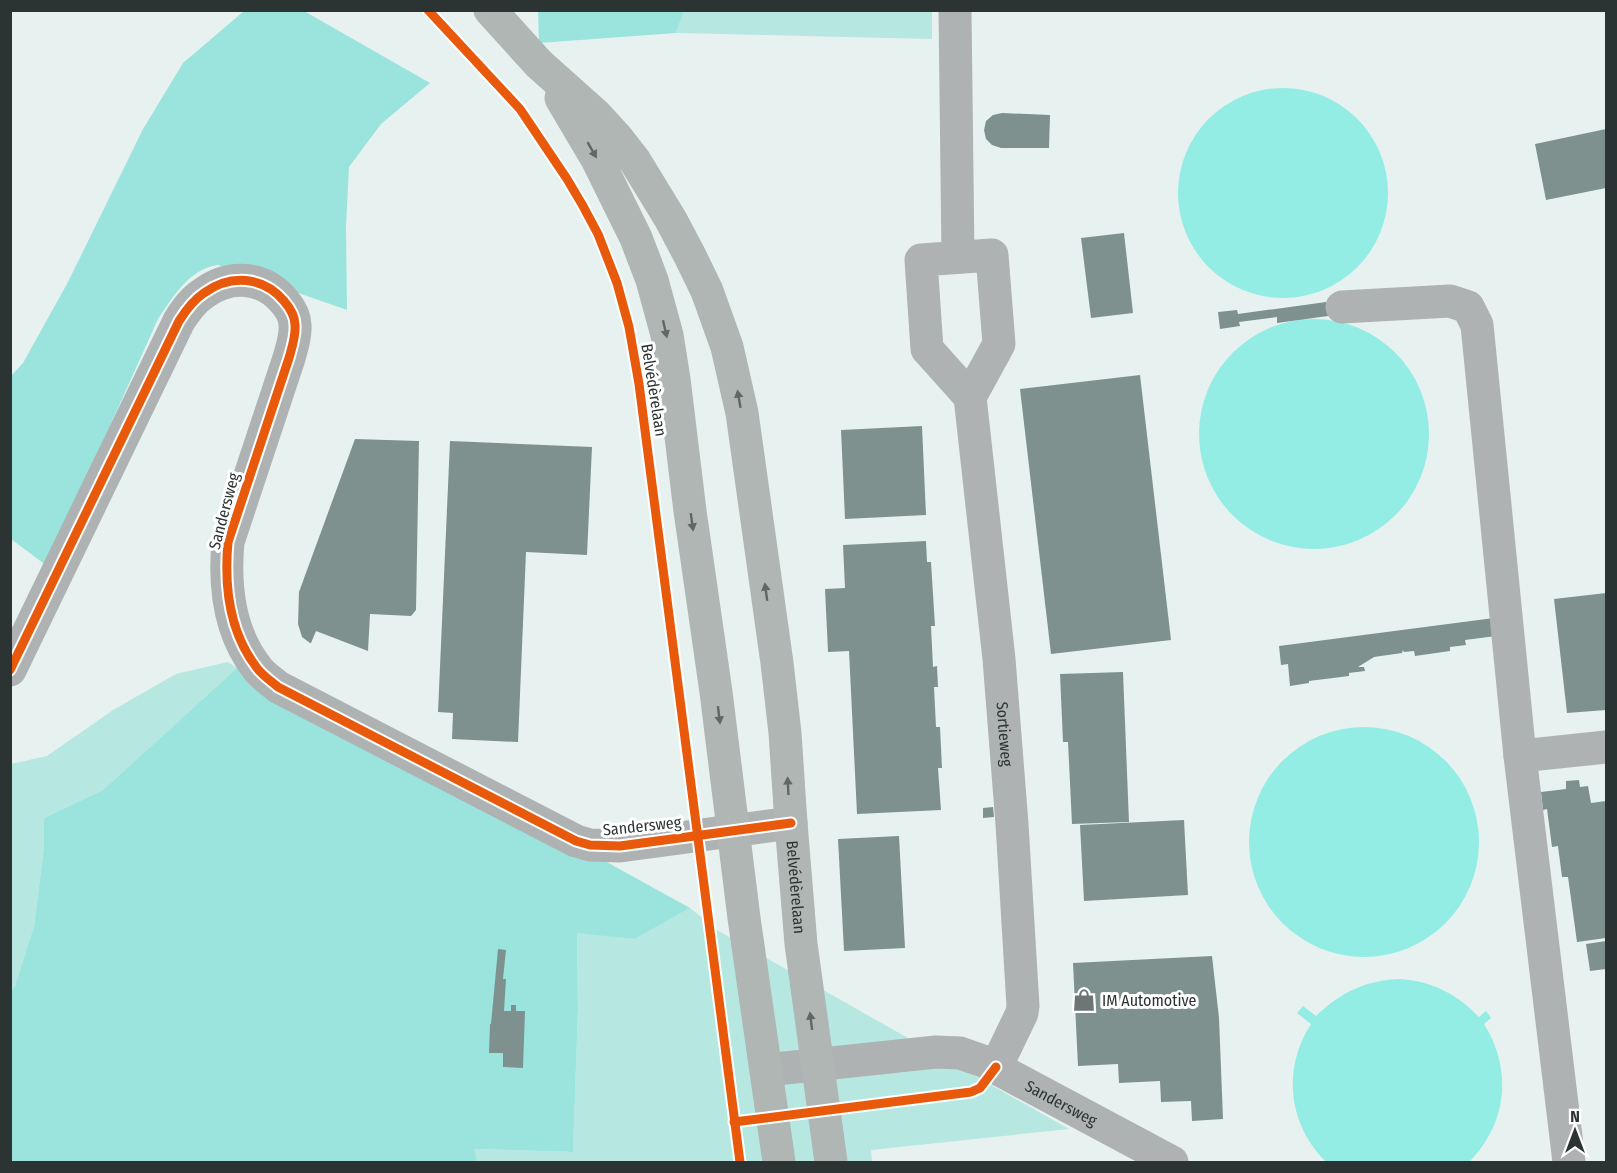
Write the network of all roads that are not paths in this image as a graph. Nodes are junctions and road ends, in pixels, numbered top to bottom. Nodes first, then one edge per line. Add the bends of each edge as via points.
1 (490, 10) edge
2 (955, 10) edge
3 (539, 64) junction
4 (958, 257) junction
5 (1342, 307) dead end
6 (970, 397) junction
7 (10, 670) edge
8 (1606, 747) edge
9 (1520, 756) junction
10 (791, 824) junction
11 (733, 831) junction
12 (816, 1065) junction
13 (996, 1067) junction
14 (766, 1070) junction
15 (779, 1162) edge
16 (831, 1162) edge
17 (1172, 1162) edge
18 (1569, 1162) edge

1 - 3 main road, Belvédèrelaan
2 - 4 street
10 -> 3 main road, Belvédèrelaan via 777,663 742,412 727,347 690,256 635,161 595,114
3 -> 11 main road, Belvédèrelaan via 617,196 660,307 674,379
4 - 6 street via 992,255 999,344
4 - 6 street via 921,260 927,349
5 - 9 street via 1450,301 1468,307 1477,325
6 - 13 street, Sortieweg via 999,659 1023,1006
7 - 11 street, Sandersweg via 179,321 204,292 221,283 254,280 280,297 291,309 296,325 290,358 228,542 226,567 235,628 258,670 278,687 576,841 620,846
8 - 9 street
9 - 18 street
10 - 11 street, Sandersweg
12 -> 10 main road, Belvédèrelaan
11 - 14 main road, Belvédèrelaan
12 - 13 street, Sandersweg via 936,1052 960,1053
12 - 14 street, Sandersweg
12 - 16 main road, Belvédèrelaan
13 - 17 street, Sandersweg
14 - 15 main road, Belvédèrelaan

